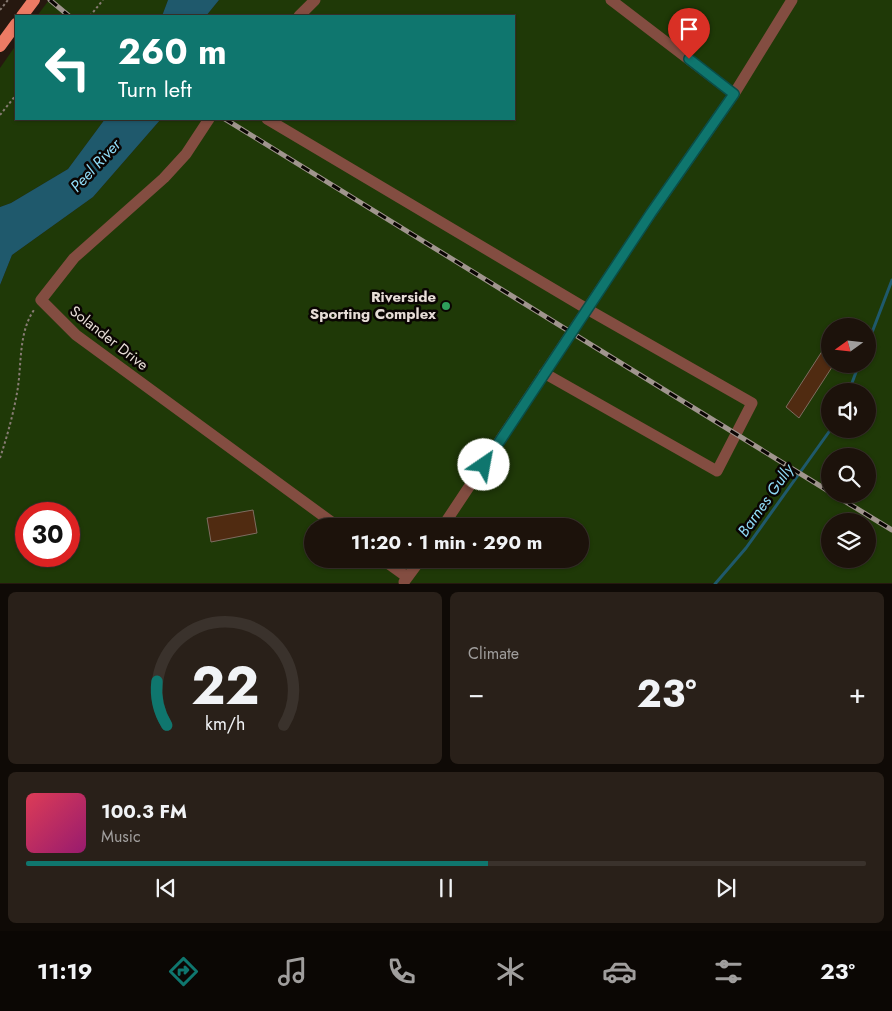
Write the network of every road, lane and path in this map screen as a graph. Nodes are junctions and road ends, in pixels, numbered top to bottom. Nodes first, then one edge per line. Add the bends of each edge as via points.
1 (8, 0) edge
2 (34, 0) edge
3 (103, 0) edge
4 (314, 0) edge
5 (611, 0) edge
6 (792, 0) edge
7 (0, 10) edge
8 (23, 15) edge
9 (91, 15) edge
10 (300, 15) edge
11 (15, 25) edge
12 (0, 46) edge
13 (734, 94) junction
14 (15, 96) edge
15 (0, 115) edge
16 (208, 120) edge
17 (268, 120) edge
18 (41, 300) junction
19 (586, 309) junction
20 (544, 373) junction
21 (0, 458) edge
22 (326, 518) edge
23 (448, 518) edge
24 (392, 568) edge
25 (414, 568) edge
26 (405, 580) edge

1 - 7 path
2 - 8 main road
3 - 9 path
4 - 10 street
5 - 13 street
6 - 13 street
11 - 12 main road
13 - 19 street
14 - 15 path
16 - 18 street via 186,154 74,258
17 - 19 street
18 - 21 path via 26,322 17,393
18 - 22 street, Solander Drive via 76,335
19 - 20 street
19 - 20 street via 752,403 717,471
20 - 23 street
24 - 26 street
25 - 26 street

